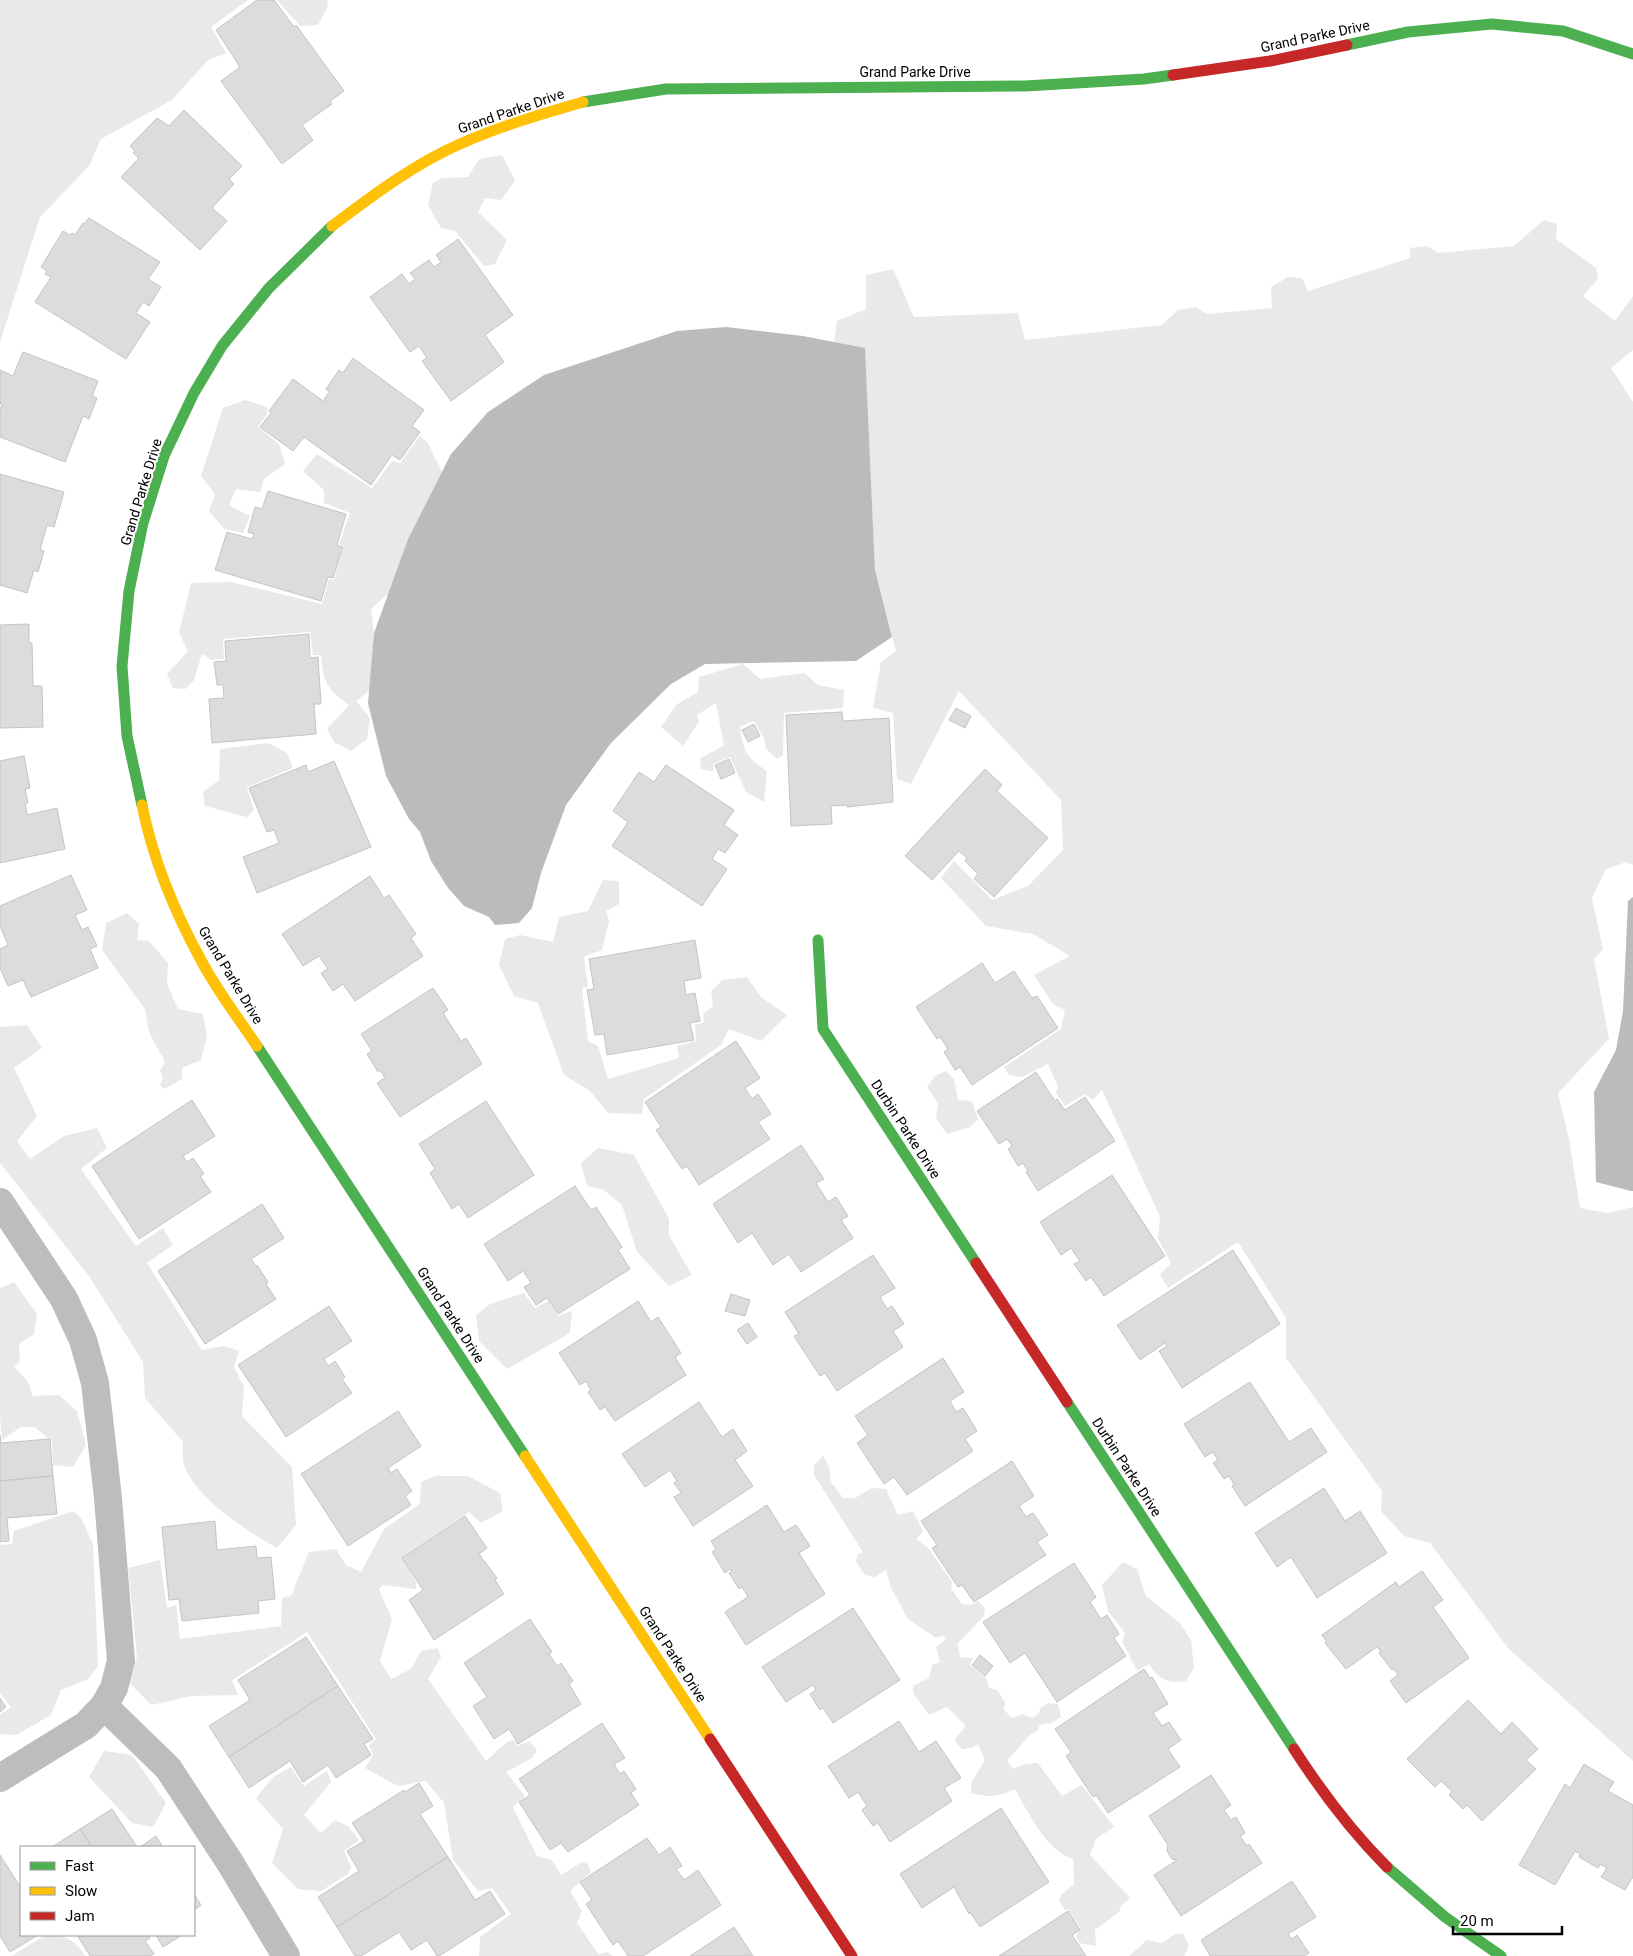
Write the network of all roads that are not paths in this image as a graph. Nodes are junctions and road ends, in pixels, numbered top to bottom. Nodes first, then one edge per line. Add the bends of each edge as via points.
1 (1633, 54) edge
2 (818, 940) dead end
3 (0, 1202) edge
4 (104, 1706) junction
5 (0, 1778) edge
6 (286, 1956) edge
7 (852, 1956) edge
8 (1501, 1956) edge

1 - 7 street, Grand Parke Drive via 1563,31 1492,24 1408,32 1270,61 1144,79 1025,86 666,89 590,100 522,120 459,144 391,182 324,232 269,288 222,346 194,393 164,456 144,523 129,591 122,666 127,736 149,840 173,904 203,964
2 - 8 street, Durbin Parke Drive via 823,1029 1312,1777 1361,1840 1417,1894
3 - 4 street via 64,1300 83,1340 95,1383 121,1661 114,1688
4 - 5 street via 86,1725
4 - 6 street via 168,1768

